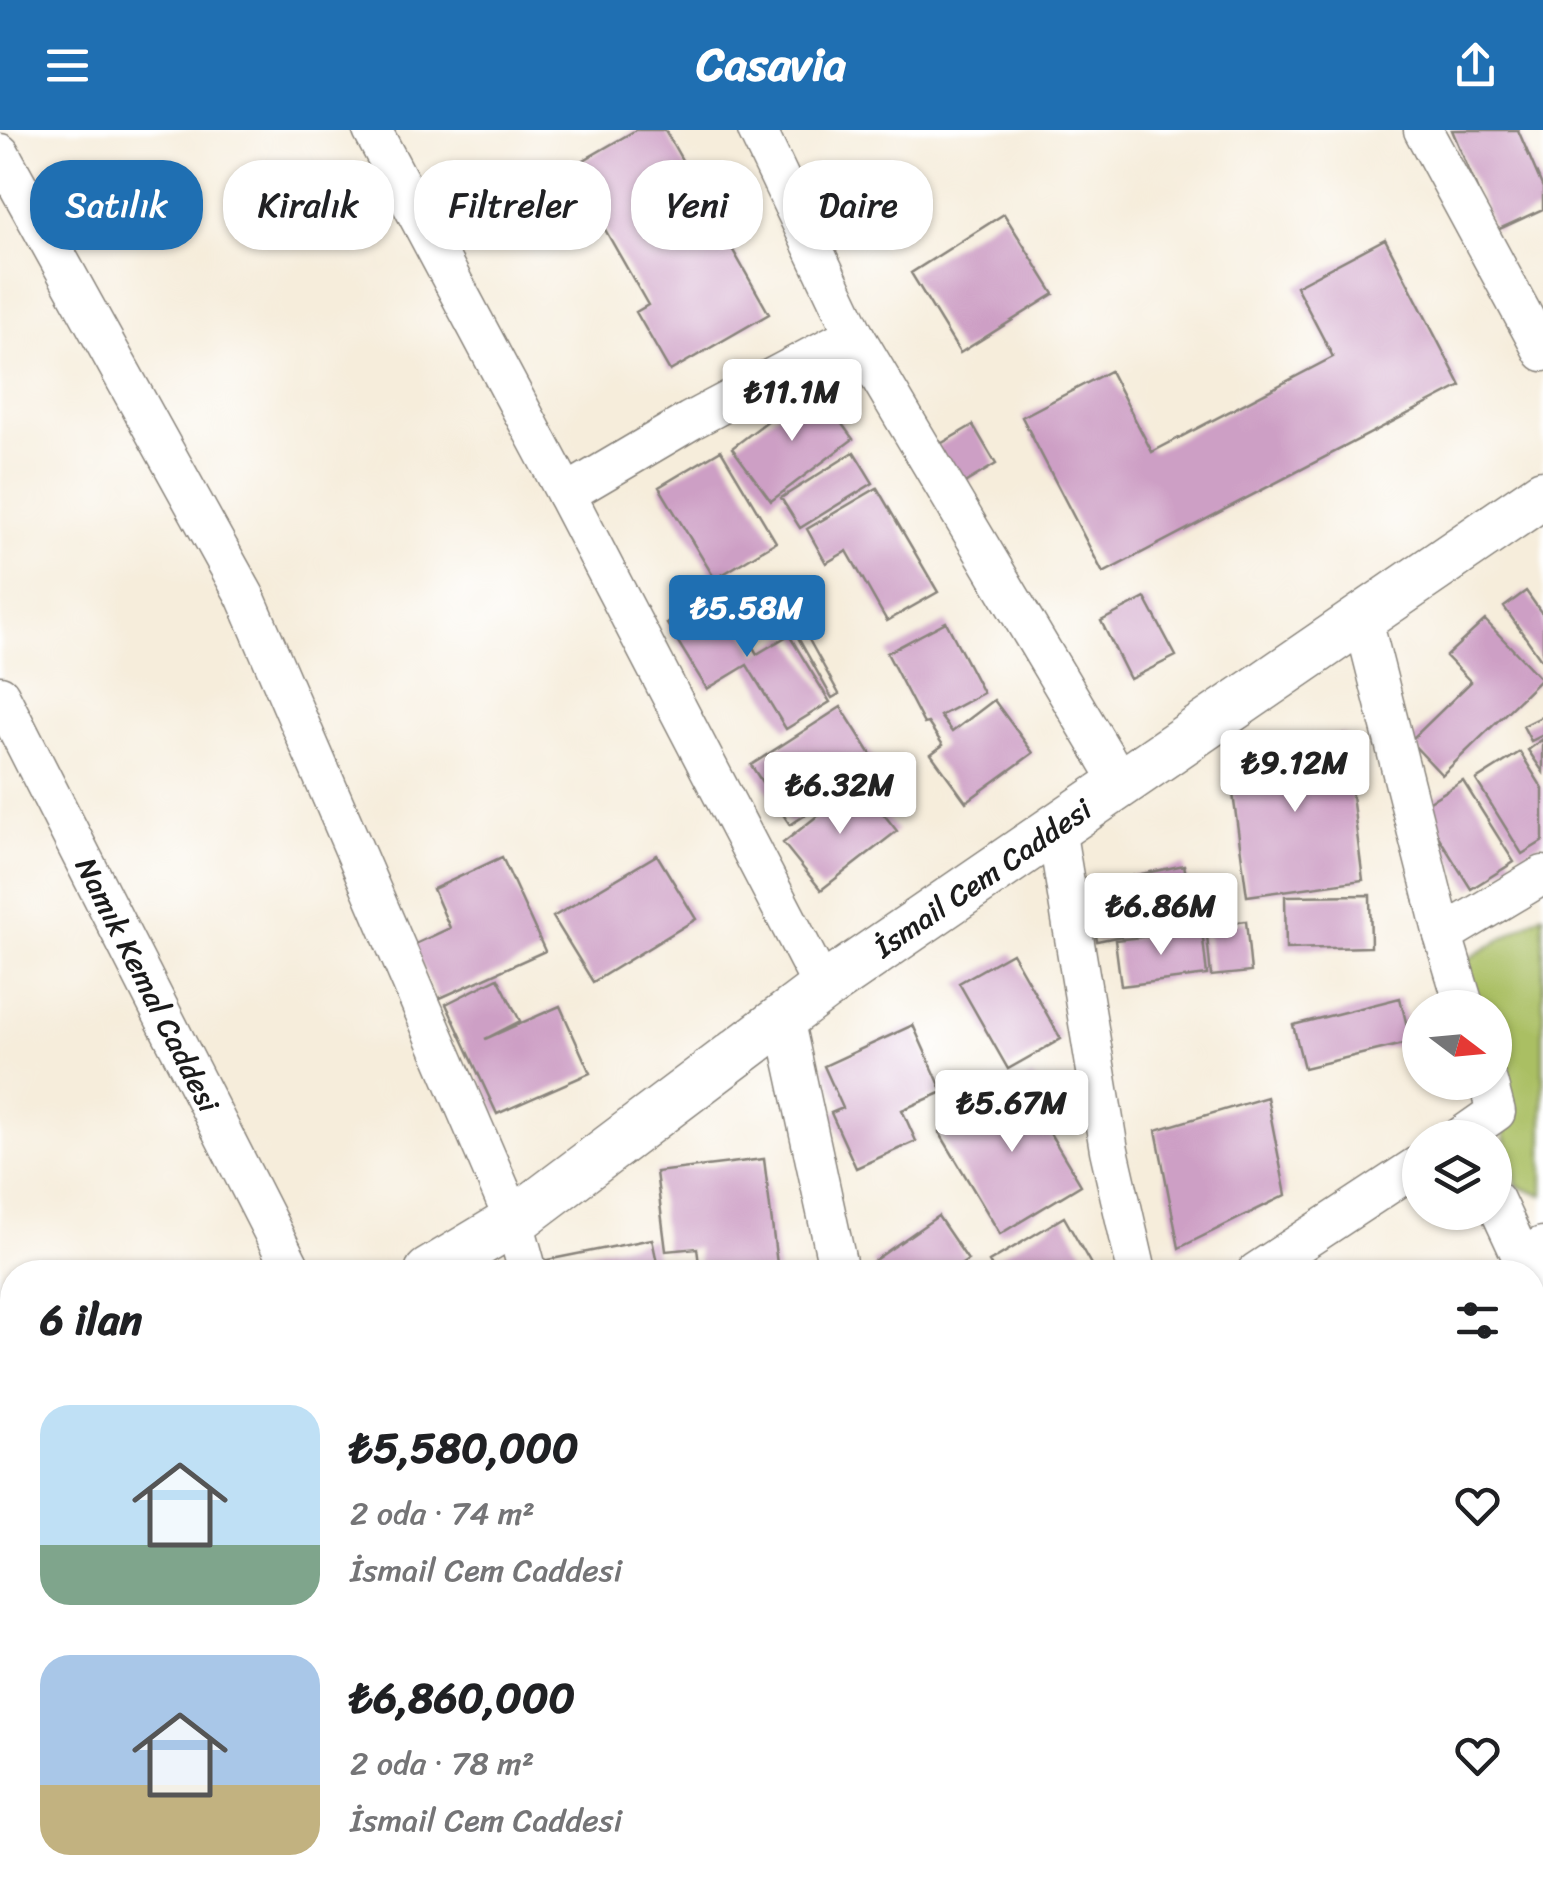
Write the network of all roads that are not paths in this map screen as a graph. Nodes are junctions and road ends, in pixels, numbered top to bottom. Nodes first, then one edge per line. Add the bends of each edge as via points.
1 (372, 130) edge
2 (757, 130) edge
3 (1423, 130) edge
4 (0, 153) edge
5 (854, 334) junction
6 (1543, 352) edge
7 (566, 494) junction
8 (1543, 494) edge
9 (1362, 616) junction
10 (0, 695) edge
11 (1122, 785) junction
12 (1056, 828) junction
13 (1543, 876) edge
14 (1443, 935) junction
15 (823, 988) junction
16 (1460, 990) edge
17 (784, 1018) junction
18 (1493, 1100) edge
19 (1485, 1120) edge
20 (1402, 1176) edge
21 (514, 1221) junction
22 (1512, 1229) edge
23 (287, 1260) edge
24 (449, 1260) edge
25 (525, 1260) edge
26 (836, 1260) edge
27 (1134, 1260) edge
28 (1274, 1260) edge
29 (1530, 1260) edge

1 - 7 street
2 - 5 street
3 - 6 street
4 - 21 street via 245,596
5 - 7 street
5 - 11 street
7 - 15 street
8 - 9 street, İsmail Cem Caddesi
9 - 11 street, İsmail Cem Caddesi
9 - 14 street
10 - 23 street, Namık Kemal Caddesi
11 - 12 street, İsmail Cem Caddesi
12 - 15 street, İsmail Cem Caddesi
12 - 27 street
13 - 14 street
14 - 16 street
15 - 17 street, İsmail Cem Caddesi
17 - 21 street, İsmail Cem Caddesi
17 - 26 street
18 - 19 street via 1496,1112
20 - 28 street
21 - 24 street, İsmail Cem Caddesi
21 - 25 street
22 - 29 street

